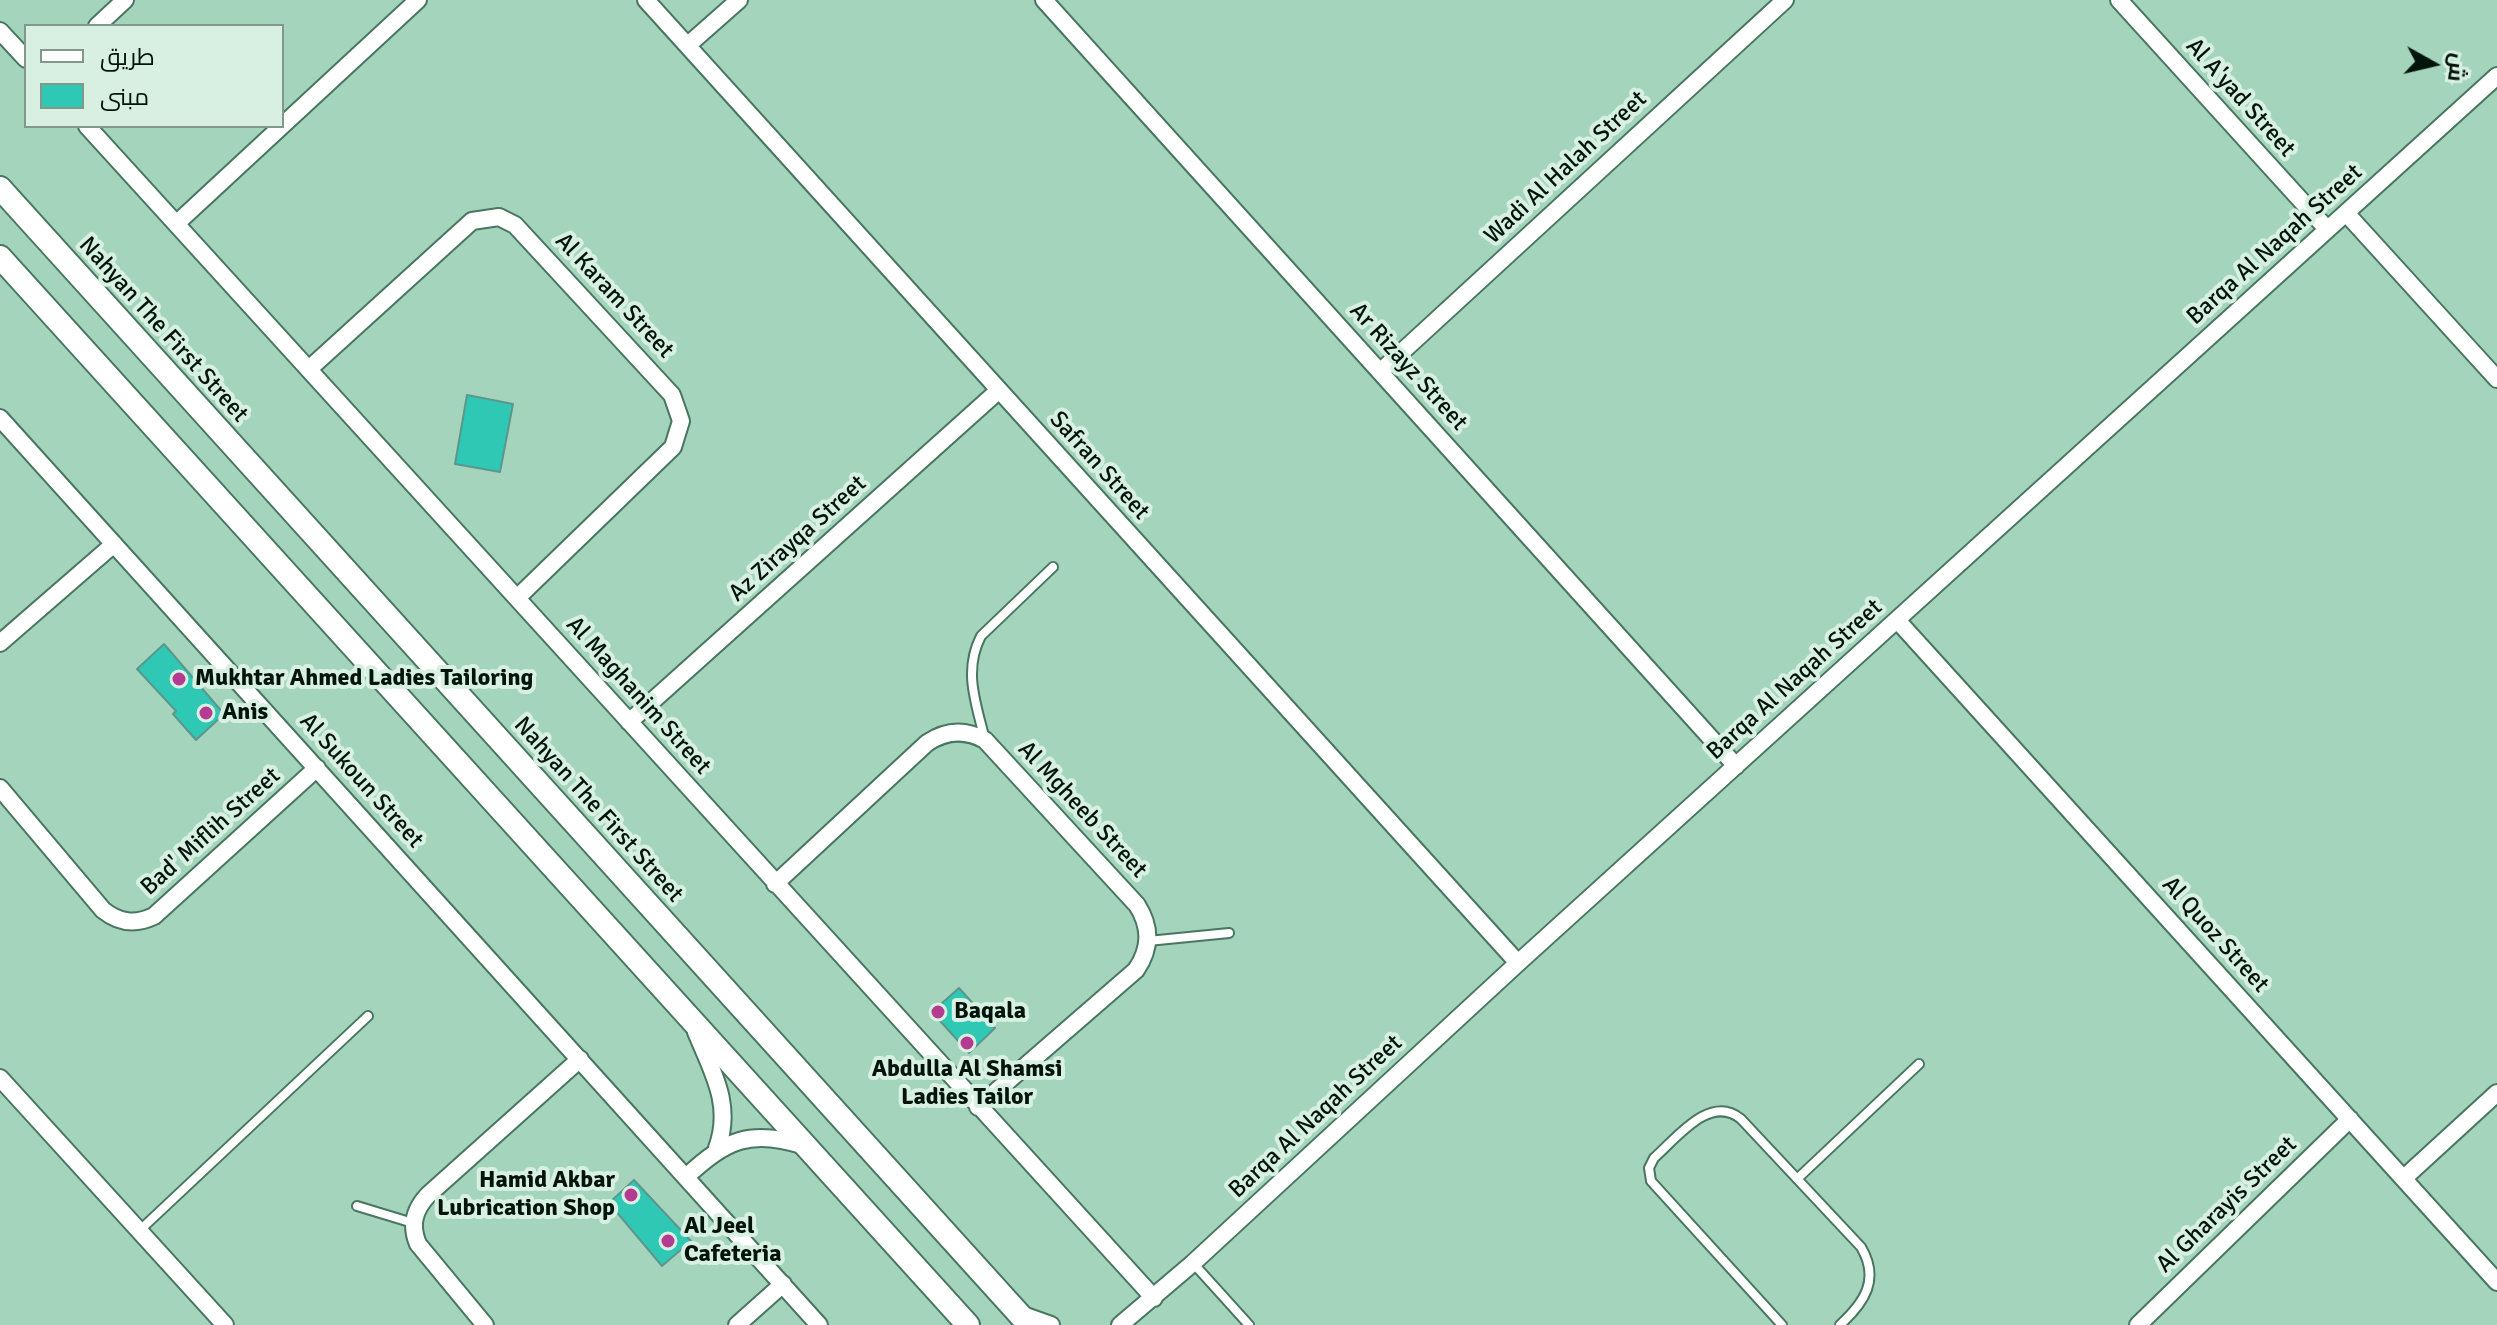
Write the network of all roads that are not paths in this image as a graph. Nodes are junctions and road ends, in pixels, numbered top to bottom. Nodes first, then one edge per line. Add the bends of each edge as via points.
1 (125, 0) edge
2 (418, 0) edge
3 (646, 0) edge
4 (739, 0) edge
5 (1044, 0) edge
6 (1785, 0) edge
7 (2119, 0) edge
8 (99, 24) edge
9 (0, 31) edge
10 (688, 45) junction
11 (24, 57) edge
12 (2497, 76) edge
13 (284, 124) edge
14 (89, 128) edge
15 (280, 128) edge
16 (0, 188) edge
17 (2346, 213) junction
18 (176, 224) junction
19 (2327, 229) junction
20 (0, 257) edge
21 (309, 369) junction
22 (1380, 372) junction
23 (2497, 379) edge
24 (998, 391) junction
25 (0, 418) edge
26 (114, 544) junction
27 (1053, 567) dead end
28 (517, 598) junction
29 (1897, 620) junction
30 (0, 643) edge
31 (629, 722) junction
32 (985, 740) junction
33 (1736, 766) junction
34 (317, 768) junction
35 (0, 788) edge
36 (775, 884) junction
37 (1229, 933) dead end
38 (1148, 941) junction
39 (1518, 963) junction
40 (368, 1016) dead end
41 (694, 1027) junction
42 (580, 1059) junction
43 (1919, 1064) dead end
44 (0, 1078) edge
45 (2497, 1093) edge
46 (978, 1107) junction
47 (2350, 1119) junction
48 (717, 1148) junction
49 (810, 1148) junction
50 (686, 1177) junction
51 (2404, 1178) junction
52 (1797, 1179) junction
53 (357, 1206) dead end
54 (413, 1223) junction
55 (139, 1231) junction
56 (1193, 1263) junction
57 (2497, 1282) edge
58 (783, 1284) junction
59 (1154, 1298) junction
60 (1024, 1320) edge
61 (1124, 1324) edge
62 (225, 1325) edge
63 (485, 1325) edge
64 (737, 1325) edge
65 (819, 1325) edge
66 (968, 1325) edge
67 (1051, 1325) edge
68 (1249, 1325) edge
69 (1782, 1325) edge
70 (1840, 1325) edge
71 (2138, 1325) edge

1 - 8 street
2 - 13 street
3 - 10 street, Safran Street
4 - 10 street
5 - 22 street, Ar Rizayz Street
6 - 22 street, Wadi Al Halah Street
7 - 19 street, Al A'yad Street
9 - 11 street
10 - 24 street, Safran Street
12 - 17 street, Barqa Al Naqah Street
14 - 18 street, Al Maghanim Street
15 - 18 street
16 - 60 main road, Nahyan The First Street
17 - 19 street, Barqa Al Naqah Street
17 - 23 street
18 - 21 street, Al Maghanim Street
19 - 29 street, Barqa Al Naqah Street
20 - 41 main road
21 - 28 street, Al Maghanim Street
21 - 28 street, Al Karam Street via 472,221 489,216 515,225 662,384 680,412 681,430 673,447
22 - 33 street, Ar Rizayz Street
24 - 31 street, Az Zirayqa Street
24 - 39 street, Safran Street
25 - 26 street, Al Sukoun Street
26 - 30 street
26 - 34 street, Al Sukoun Street
27 - 32 lane via 974,649 971,680
28 - 31 street, Al Maghanim Street
29 - 33 street, Barqa Al Naqah Street
29 - 47 street, Al Quoz Street
31 - 36 street, Al Maghanim Street
32 - 36 street, Al Mgheeb Street via 957,732 933,739
32 - 38 street, Al Mgheeb Street via 1137,905
33 - 39 street, Barqa Al Naqah Street
34 - 35 street, Bad' Miflih Street via 154,916 137,922 118,920 103,910
34 - 42 street, Al Sukoun Street
36 - 46 street, Al Maghanim Street
37 - 38 lane
38 - 46 street via 1142,961 1129,977
39 - 56 street, Barqa Al Naqah Street
40 - 55 lane
41 - 48 street via 723,1098
41 - 49 main road
42 - 50 street, Al Sukoun Street
42 - 54 street via 428,1195
43 - 52 lane
44 - 55 street
45 - 51 street
46 - 59 street, Al Maghanim Street
47 - 51 street, Al Quoz Street
47 - 71 street, Al Gharayis Street
48 - 49 street via 764,1139
48 - 50 street
49 - 66 main road
50 - 58 street, Al Sukoun Street
51 - 57 street, Al Quoz Street
52 - 69 lane via 1741,1119 1723,1110 1703,1115 1649,1168 1655,1187
52 - 70 lane via 1861,1247 1869,1266 1865,1298
53 - 54 lane
54 - 63 street via 424,1253
55 - 62 street
56 - 59 street, Barqa Al Naqah Street
56 - 68 lane
58 - 64 street
58 - 65 street, Al Sukoun Street
59 - 61 street, Barqa Al Naqah Street
60 - 67 street

